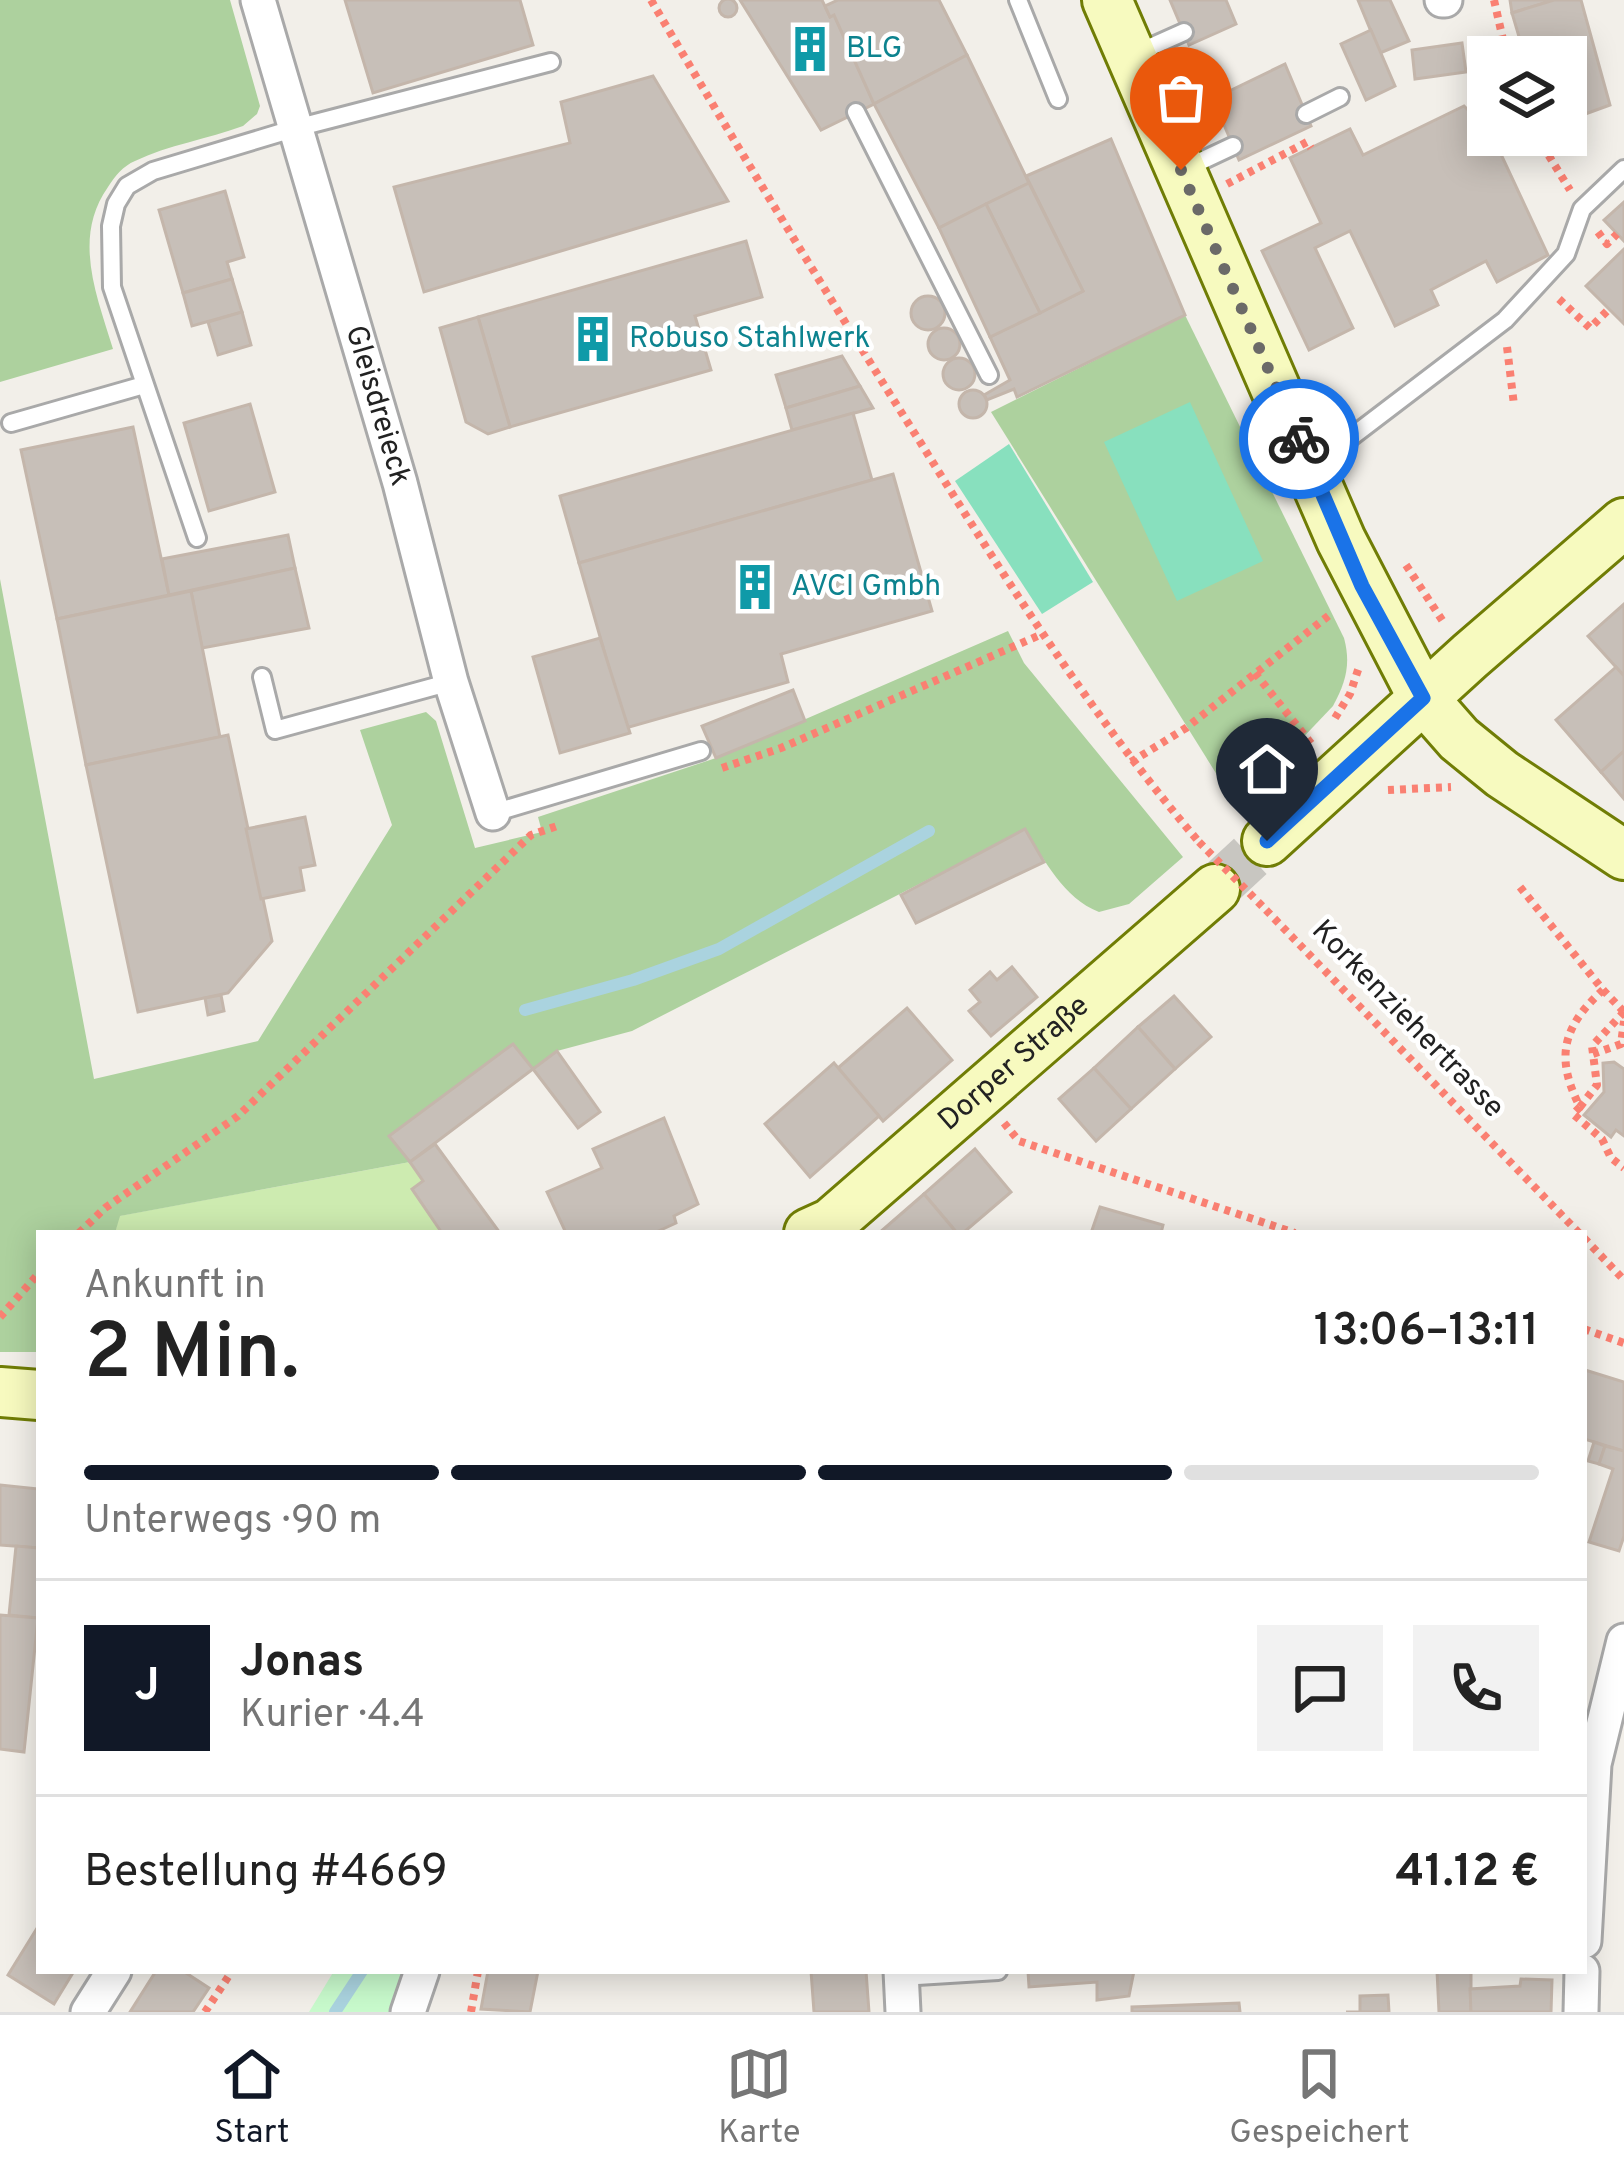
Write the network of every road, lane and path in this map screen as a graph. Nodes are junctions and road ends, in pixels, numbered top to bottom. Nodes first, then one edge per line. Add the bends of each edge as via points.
1 (258, 0) edge
2 (651, 0) edge
3 (1018, 0) edge
4 (1107, 0) edge
5 (1494, 0) edge
6 (1184, 32) dead end
7 (1502, 36) edge
8 (1131, 56) junction
9 (551, 62) dead end
10 (1340, 98) dead end
11 (1058, 99) dead end
12 (856, 112) dead end
13 (1306, 114) dead end
14 (296, 128) junction
15 (1233, 146) dead end
16 (1311, 148) dead end
17 (1549, 156) edge
18 (1624, 169) edge
19 (1203, 172) junction
20 (1246, 175) dead end
21 (1582, 209) junction
22 (1541, 281) junction
23 (1609, 309) dead end
24 (1505, 320) junction
25 (989, 375) dead end
26 (144, 385) junction
27 (1514, 405) dead end
28 (10, 423) dead end
29 (1311, 468) junction
30 (1624, 523) edge
31 (197, 538) dead end
32 (1400, 557) dead end
33 (1362, 586) junction
34 (1449, 629) dead end
35 (1040, 635) junction
36 (1359, 659) dead end
37 (1255, 673) junction
38 (262, 676) dead end
39 (451, 682) junction
40 (1423, 698) junction
41 (701, 751) dead end
42 (1131, 762) junction
43 (1327, 763) junction
44 (716, 770) dead end
45 (493, 813) joint
46 (564, 824) dead end
47 (1267, 841) tunnel mouth
48 (1624, 855) edge
49 (1520, 887) dead end
50 (1215, 889) tunnel mouth
51 (1603, 990) junction
52 (1624, 1012) edge
53 (1624, 1021) edge
54 (1593, 1054) junction
55 (1580, 1107) junction
56 (996, 1113) dead end
57 (1624, 1168) edge
58 (83, 1230) edge
59 (826, 1230) edge
60 (1285, 1230) edge
61 (1575, 1230) edge
62 (1587, 1242) edge
63 (36, 1277) edge
64 (1624, 1280) edge
65 (0, 1317) edge
66 (1587, 1330) edge
67 (1624, 1342) edge
68 (0, 1392) edge
69 (36, 1396) edge
70 (1624, 1641) edge
71 (1587, 1888) edge
72 (112, 1974) edge
73 (230, 1974) edge
74 (421, 1974) edge
75 (477, 1974) edge
76 (901, 1974) edge
77 (1582, 1974) edge
78 (88, 2012) edge
79 (205, 2012) edge
80 (408, 2012) edge
81 (471, 2012) edge
82 (903, 2012) edge
83 (1581, 2012) edge

1 - 14 street, Gleisdreieck
2 - 35 path, Korkenziehertrasse
3 - 11 lane
4 - 8 street
5 - 7 path
6 - 8 lane
8 - 19 street
9 - 14 lane
10 - 13 lane
12 - 25 lane
14 - 26 lane via 153,171 116,204 112,287
14 - 39 street, Gleisdreieck
15 - 19 lane
16 - 20 path via 1307,142
17 - 21 path
18 - 21 lane
19 - 29 street
21 - 22 lane via 1566,254
22 - 23 path via 1590,328
22 - 24 lane
24 - 27 path
24 - 29 lane
26 - 28 lane
26 - 31 lane
29 - 33 street
30 - 40 street
32 - 34 path
33 - 37 path
33 - 40 street
35 - 42 path, Korkenziehertrasse
35 - 44 path
36 - 43 path
37 - 42 path
37 - 43 path
38 - 39 lane via 275,730
39 - 45 street, Gleisdreieck
40 - 43 street
40 - 48 street via 1502,774
41 - 45 lane
42 - 61 path, Korkenziehertrasse, bridge
43 - 47 street
46 - 58 path via 531,835 238,1116
49 - 51 path
50 - 59 street, Dorper Straße
51 - 52 path
51 - 55 path via 1582,1009 1563,1063
52 - 54 path
53 - 54 path via 1621,1044
54 - 55 path via 1597,1085
55 - 57 path via 1573,1114
56 - 60 path via 1019,1141
62 - 64 path, Korkenziehertrasse
63 - 65 path
66 - 67 path
68 - 69 street
70 - 71 street via 1594,1764
72 - 78 street
73 - 79 path
74 - 80 street
75 - 81 path
76 - 82 street
77 - 83 street

